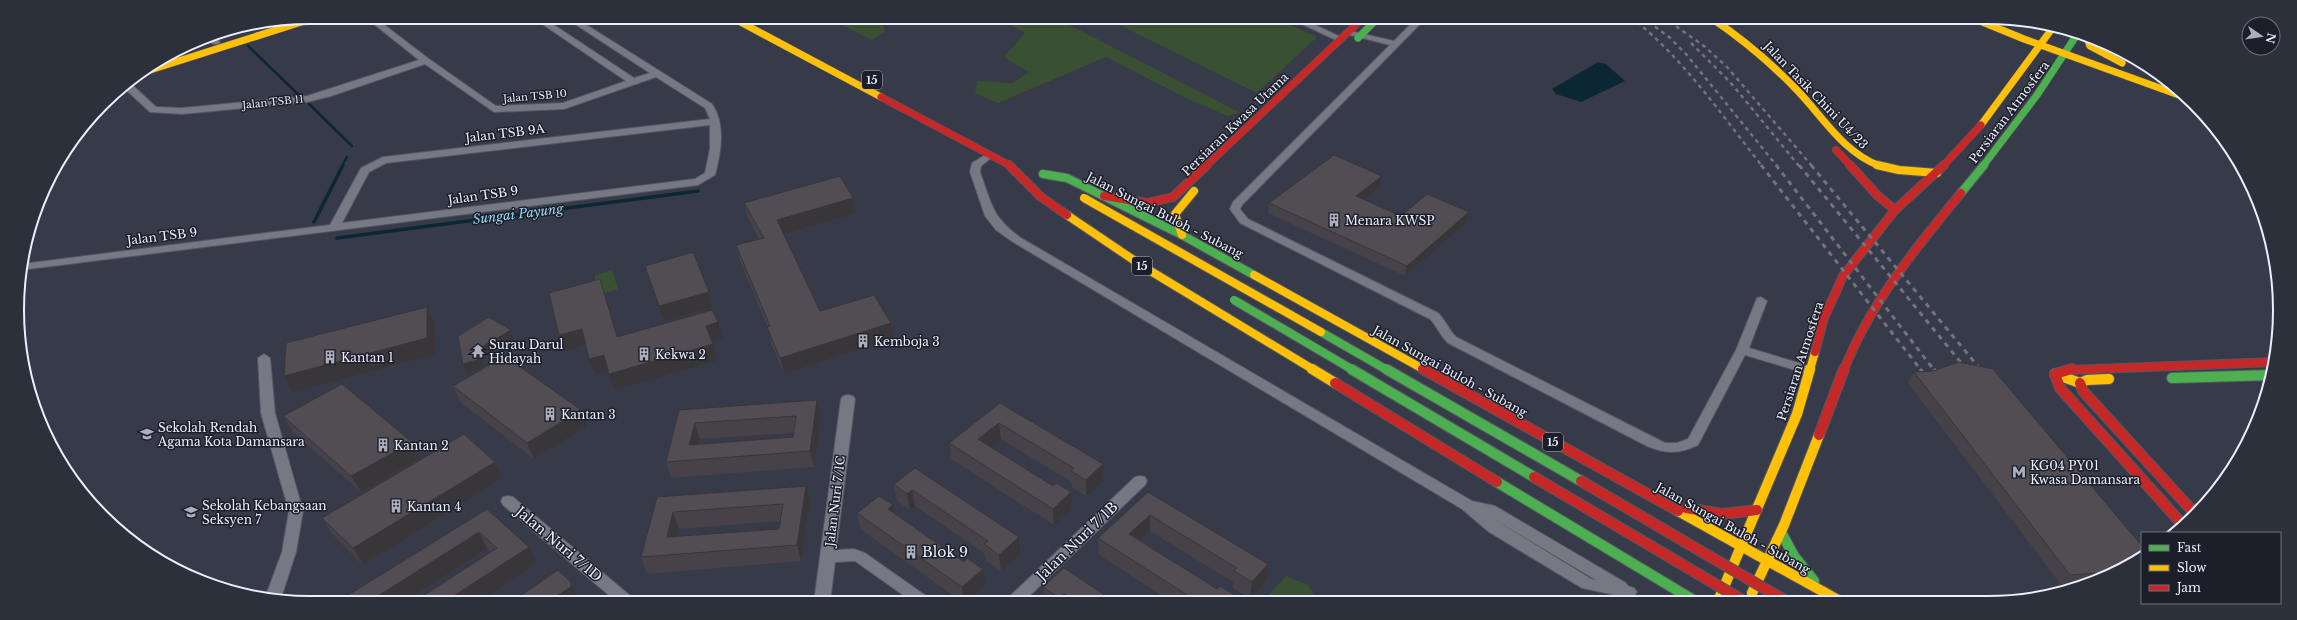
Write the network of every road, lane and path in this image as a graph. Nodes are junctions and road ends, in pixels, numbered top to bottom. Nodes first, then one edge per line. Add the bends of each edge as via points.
1 (378, 24) edge
2 (547, 24) edge
3 (579, 24) edge
4 (744, 24) edge
5 (755, 24) edge
6 (1307, 24) edge
7 (1357, 24) edge
8 (1372, 24) edge
9 (1416, 24) edge
10 (1711, 24) edge
11 (1720, 24) edge
12 (1994, 24) edge
13 (293, 25) edge
14 (1999, 25) edge
15 (2050, 31) edge
16 (1349, 32) junction
17 (1361, 35) junction
18 (2075, 38) edge
19 (1341, 39) junction
20 (2042, 42) junction
21 (2089, 43) edge
22 (1396, 44) junction
23 (1351, 45) dead end
24 (2017, 45) dead end
25 (2068, 50) junction
26 (806, 57) junction
27 (2021, 58) dead end
28 (426, 62) junction
29 (158, 67) edge
30 (2021, 70) junction
31 (657, 73) junction
32 (2135, 74) junction
33 (1769, 76) dead end
34 (2050, 78) junction
35 (2157, 80) edge
36 (634, 82) junction
37 (130, 88) edge
38 (2169, 90) edge
39 (920, 107) dead end
40 (716, 121) junction
41 (1829, 141) dead end
42 (990, 155) junction
43 (1014, 164) junction
44 (1937, 172) junction
45 (1201, 184) dead end
46 (1049, 190) dead end
47 (1104, 196) junction
48 (1895, 210) junction
49 (334, 228) junction
50 (1182, 235) junction
51 (27, 266) edge
52 (1224, 294) dead end
53 (1761, 301) dead end
54 (1742, 350) junction
55 (264, 358) dead end
56 (2268, 363) edge
57 (1808, 370) junction
58 (2055, 374) junction
59 (2265, 375) edge
60 (2158, 378) dead end
61 (2119, 379) dead end
62 (2080, 383) junction
63 (848, 399) dead end
64 (1140, 481) dead end
65 (1647, 495) junction
66 (508, 502) dead end
67 (1467, 505) junction
68 (1757, 510) junction
69 (2191, 510) edge
70 (1683, 515) junction
71 (2179, 522) edge
72 (1781, 532) junction
73 (1741, 547) junction
74 (1608, 551) junction
75 (828, 556) junction
76 (1642, 558) dead end
77 (1654, 559) dead end
78 (1768, 561) junction
79 (1639, 569) junction
80 (274, 594) edge
81 (1665, 595) dead end
82 (1830, 595) joint
83 (622, 596) edge
84 (823, 596) edge
85 (915, 596) edge
86 (1019, 596) edge
87 (1686, 596) edge
88 (1720, 596) edge
89 (1736, 596) edge
90 (1751, 596) edge
91 (1777, 596) edge

1 - 28 street, Jalan TSB 10
2 - 36 street
3 - 31 street
4 - 26 main road, 15
5 - 26 main road via 803,51
6 - 19 street
7 - 16 main road, Persiaran Kwasa Utama
8 - 17 main road
9 - 22 street
10 - 33 main road, Jalan Tasik Chini U4/23 via 1748,53
11 - 44 main road, Jalan Tasik Chini U4/23 via 1759,52 1862,160 1888,170
12 - 24 main road
13 - 29 main road
14 - 20 main road
15 - 20 main road, Persiaran Atmosfera
16 - 17 street
16 - 19 main road, Persiaran Kwasa Utama
17 - 22 street
17 - 23 main road
18 - 25 main road, Persiaran Atmosfera
19 - 47 main road, Persiaran Kwasa Utama via 1173,197 1163,202 1144,204
20 - 25 main road
20 - 30 main road, Persiaran Atmosfera
21 - 32 main road
22 - 54 street via 1237,204 1237,214 1244,221 1434,316 1452,340 1488,360 1668,449 1684,447 1694,442
25 - 32 main road
25 - 34 main road, Persiaran Atmosfera
26 - 42 main road, 15
27 - 30 main road
28 - 36 street, Jalan TSB 10 via 494,109 500,110 564,106
28 - 37 street, Jalan TSB 11 via 317,97 182,111 153,110
30 - 44 main road, Persiaran Atmosfera via 1977,131
31 - 36 street, Jalan TSB 10
31 - 40 street via 710,106
32 - 34 main road via 2068,67
32 - 35 main road
32 - 38 main road
34 - 72 main road, Persiaran Atmosfera via 2004,142 1918,244 1855,341
39 - 43 main road, 15
40 - 49 street, Jalan TSB 9A via 383,160 365,170
40 - 49 street, Jalan TSB 9 via 710,175 698,182
41 - 48 main road, Jalan Tasik Chini U4/23
42 - 43 main road, 15
42 - 67 street via 976,165 975,172 990,216 1000,228
43 - 46 main road
43 - 74 main road, 15 via 1041,197 1144,267
44 - 48 main road, Persiaran Atmosfera
45 - 50 main road, Persiaran Kwasa Utama via 1175,214
47 - 50 main road, Jalan Sungai Buloh - Subang / 15
47 - 91 main road, Jalan Sungai Buloh - Subang / 15, bridge via 1067,178 1040,172 1473,418
48 - 57 main road, Persiaran Atmosfera via 1843,276 1824,318
49 - 51 street, Jalan TSB 9
50 - 65 main road, Jalan Sungai Buloh - Subang / 15
52 - 89 main road, bridge
53 - 54 street
54 - 57 street
55 - 80 street via 268,413 296,511 289,552
56 - 58 main road via 2072,369
57 - 68 main road, Persiaran Atmosfera via 1797,414
58 - 62 main road
58 - 71 main road via 2054,378 2060,388
59 - 60 main road
61 - 62 main road via 2087,380
62 - 69 main road via 2083,392
63 - 75 street, Jalan Nuri 7/1C
64 - 86 street, Jalan Nuri 7/1B
65 - 68 main road via 1711,514
65 - 70 main road, Jalan Sungai Buloh - Subang / 15
66 - 83 street, Jalan Nuri 7/1D
67 - 67 street via 1494,528 1587,584 1629,592 1490,510
68 - 73 main road, Persiaran Atmosfera
70 - 73 main road, Jalan Sungai Buloh - Subang / 15
70 - 77 main road via 1688,532 1687,548 1674,556
72 - 78 main road, Persiaran Atmosfera
72 - 82 main road via 1804,571
73 - 78 main road, Jalan Sungai Buloh - Subang / 15
73 - 88 main road, Persiaran Atmosfera
74 - 76 main road
74 - 79 main road, 15
75 - 84 street, Jalan Nuri 7/1C
75 - 85 street via 860,557
78 - 82 main road, Jalan Sungai Buloh - Subang / 15
78 - 90 main road, Persiaran Atmosfera
79 - 81 main road, 15
79 - 87 main road, 15

